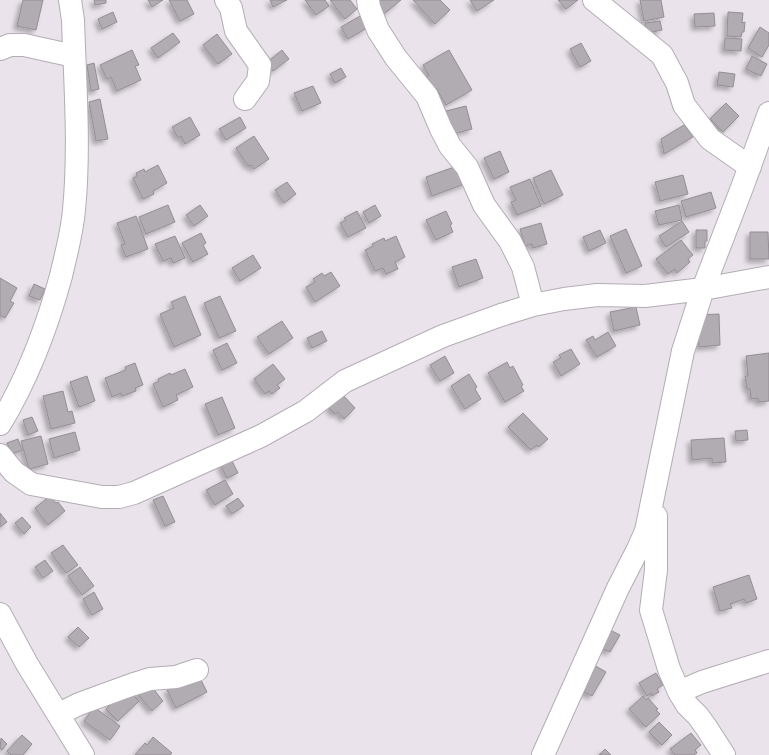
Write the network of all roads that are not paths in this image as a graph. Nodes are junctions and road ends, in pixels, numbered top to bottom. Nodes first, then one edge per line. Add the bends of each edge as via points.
1 (70, 0) edge
2 (226, 0) edge
3 (368, 0) edge
4 (594, 0) edge
5 (0, 49) edge
6 (74, 56) junction
7 (245, 98) dead end
8 (769, 113) edge
9 (750, 167) junction
10 (769, 277) edge
11 (703, 289) junction
12 (533, 305) junction
13 (0, 424) edge
14 (0, 455) edge
15 (655, 490) junction
16 (0, 614) edge
17 (769, 661) edge
18 (197, 670) dead end
19 (679, 692) junction
20 (59, 714) junction
21 (83, 755) edge
22 (543, 755) edge
23 (724, 755) edge

1 - 6 street
2 - 7 street via 232,8 236,31 260,65 258,81
3 - 12 street via 378,30 396,58 427,96 450,146 467,167 484,205 510,241 523,267
4 - 9 street via 662,54 677,83 684,105 710,139
5 - 6 street via 10,45 24,45
6 - 13 street via 76,165 74,211 67,250 44,331 32,362
8 - 9 street
9 - 11 street
10 - 11 street
11 - 12 street via 645,296 597,295
11 - 15 street via 682,357
12 - 14 street via 443,336 380,364 345,381 306,411 261,436 134,494 102,497 31,484 14,472
15 - 19 street via 656,570 651,610 669,669
15 - 22 street via 646,531
16 - 20 street via 27,664
17 - 19 street
18 - 20 street via 176,677 137,683
19 - 23 street
20 - 21 street

